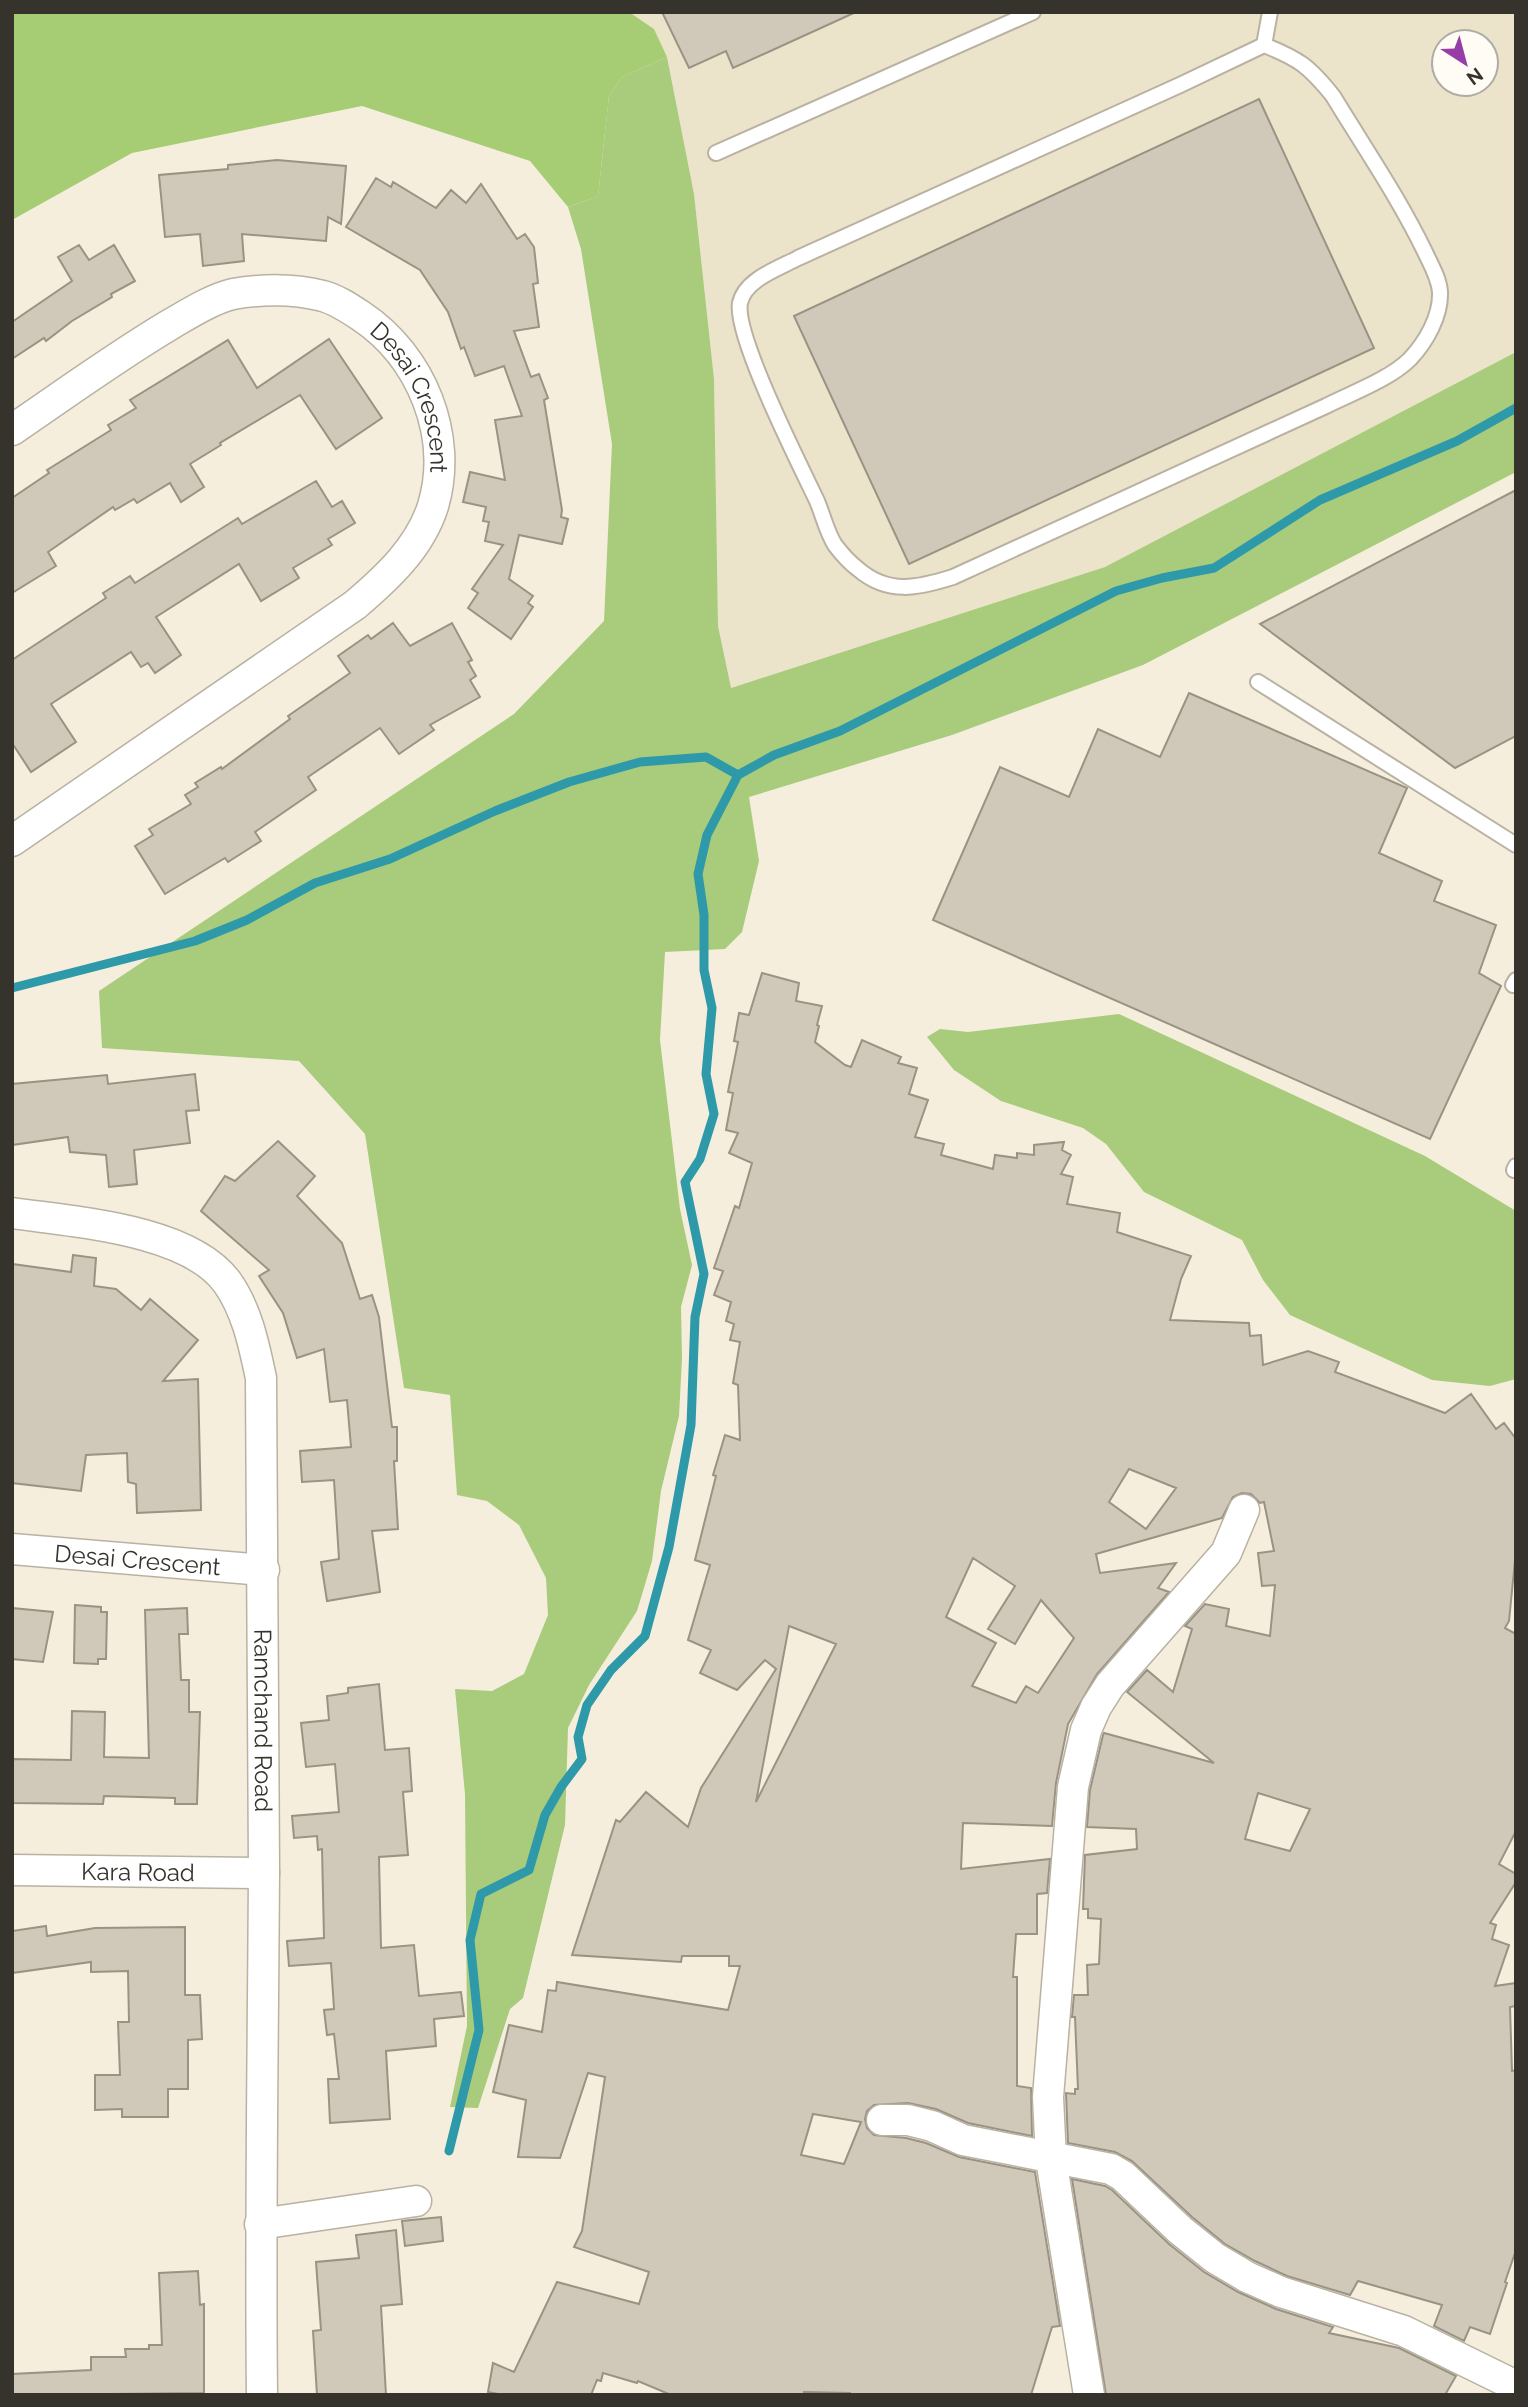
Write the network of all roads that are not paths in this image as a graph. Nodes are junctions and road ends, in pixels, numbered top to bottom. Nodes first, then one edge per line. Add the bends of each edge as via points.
1 (1033, 12) edge
2 (1270, 12) edge
3 (1264, 45) junction
4 (716, 153) dead end
5 (12, 430) edge
6 (1258, 682) dead end
7 (12, 841) edge
8 (1516, 845) edge
9 (12, 1213) edge
10 (1244, 1510) dead end
11 (12, 1549) edge
12 (264, 1570) junction
13 (12, 1870) edge
14 (264, 1873) junction
15 (881, 2120) dead end
16 (1051, 2159) junction
17 (416, 2201) dead end
18 (260, 2224) junction
19 (1516, 2386) edge
20 (262, 2395) edge
21 (1089, 2395) edge

1 - 4 lane
2 - 3 lane
3 - 3 lane via 1296,58 1333,96 1436,275 1440,292 1437,312 1428,335 1409,360 1326,406 953,577 919,588 886,585 859,570 834,544 759,374 742,326 740,302 748,290 758,279 798,258
5 - 7 street, Desai Crescent via 198,308 232,294 294,291 325,296 346,306 400,349 433,414 440,468 433,506 421,533 382,582
6 - 8 lane
9 - 12 street, Ramchand Road via 132,1232 173,1244 208,1262 227,1282 242,1307 261,1378
10 - 16 street via 1226,1553 1110,1685 1086,1730 1069,1824 1048,2096
11 - 12 street, Desai Crescent
12 - 14 street, Ramchand Road
13 - 14 street, Kara Road
14 - 18 street, Ramchand Road
15 - 16 street via 908,2120 963,2140
16 - 19 street via 1094,2164 1123,2176 1197,2244 1247,2277 1404,2331
16 - 21 street
17 - 18 street
18 - 20 street, Ramchand Road

